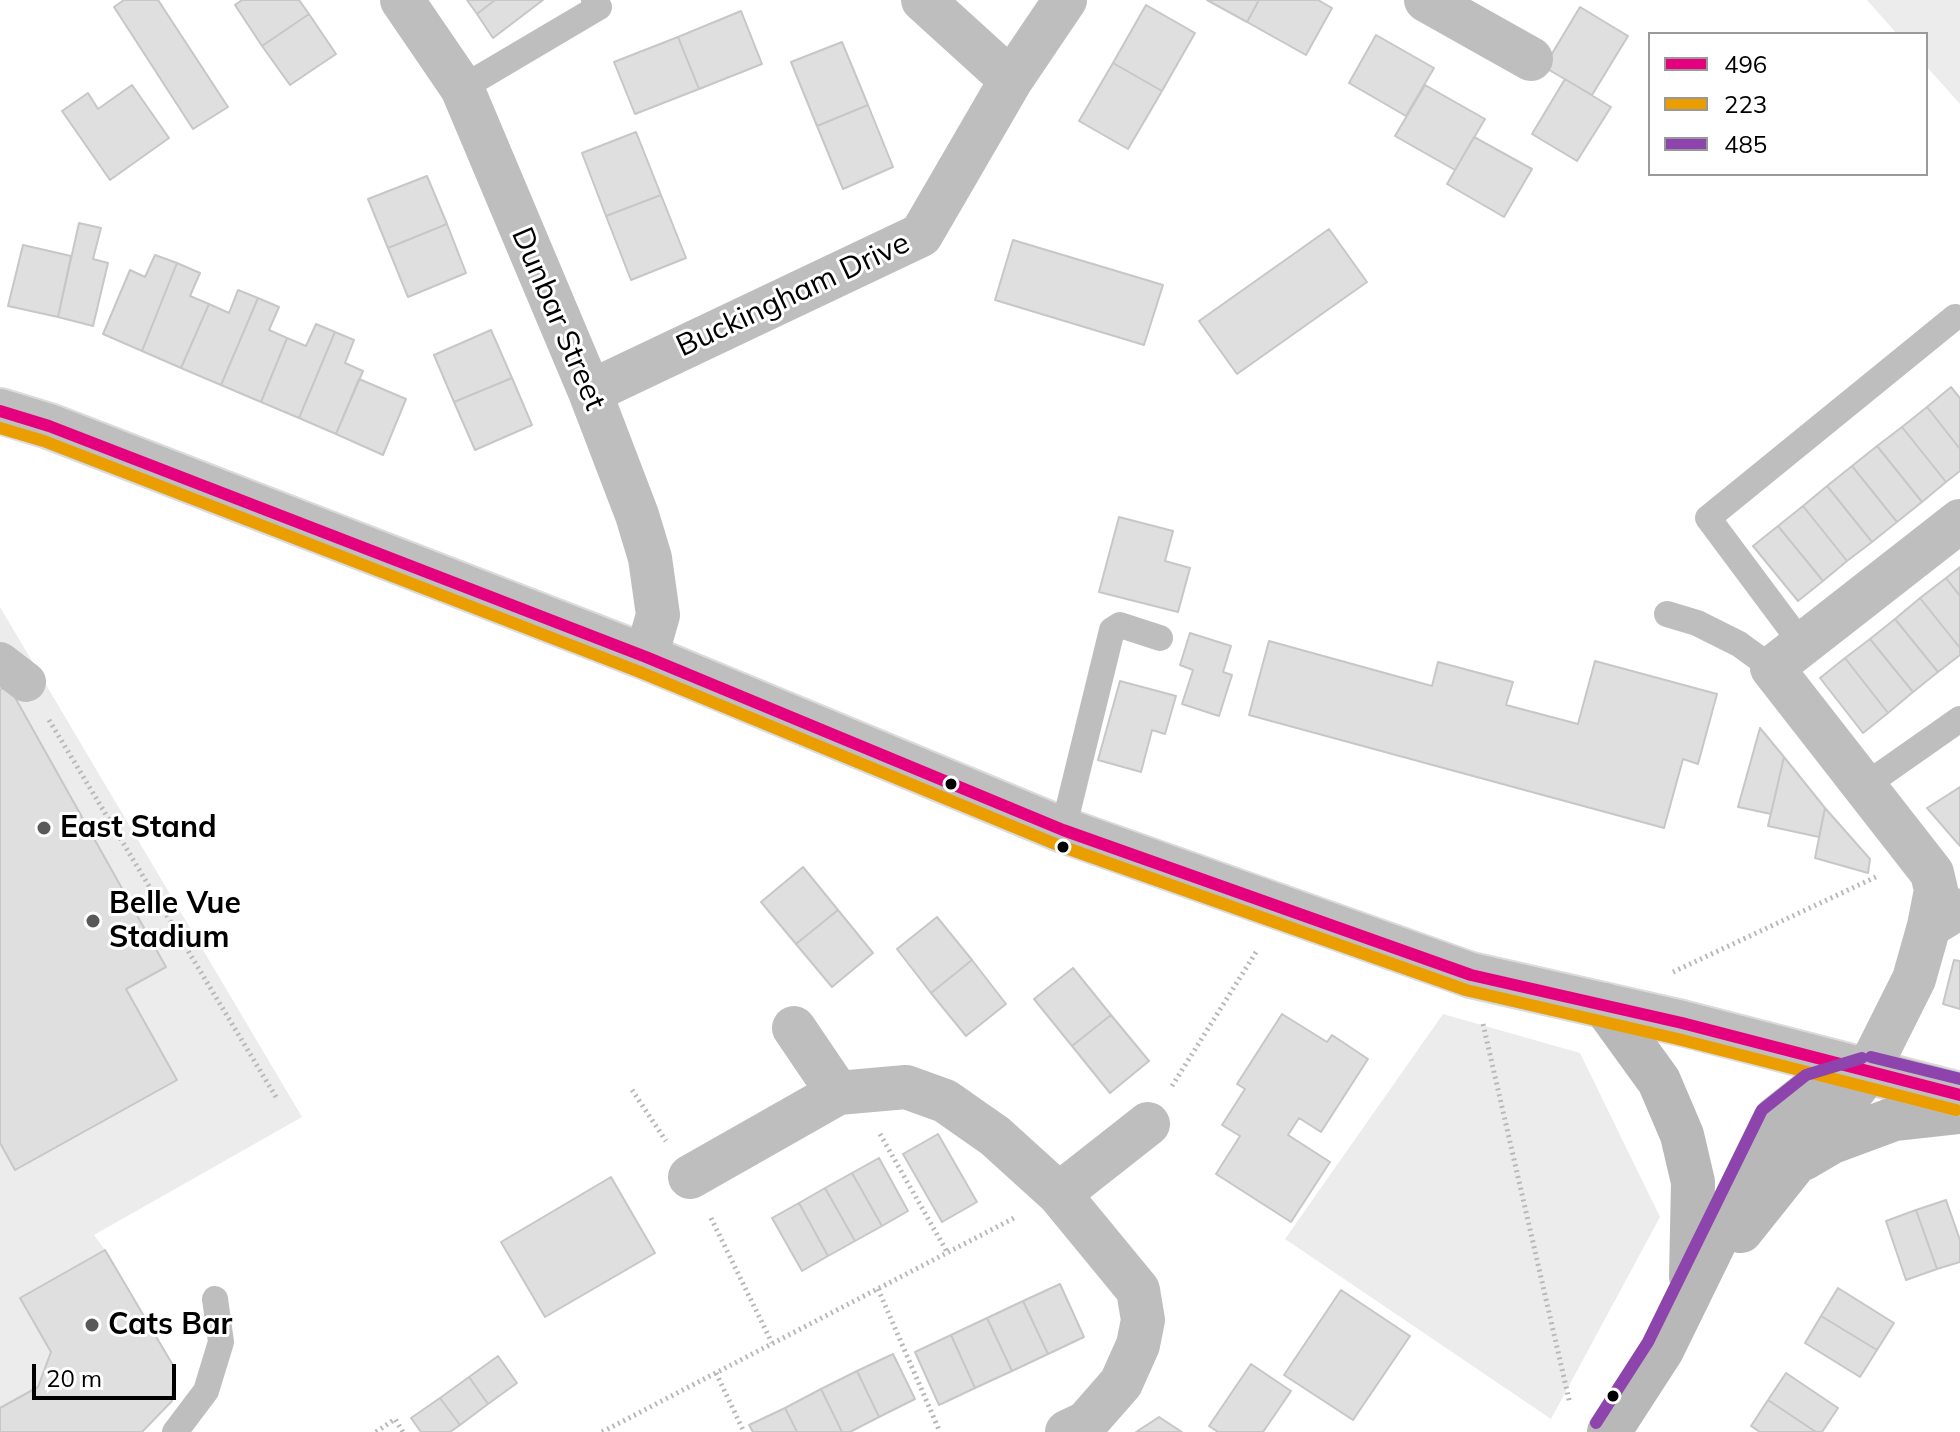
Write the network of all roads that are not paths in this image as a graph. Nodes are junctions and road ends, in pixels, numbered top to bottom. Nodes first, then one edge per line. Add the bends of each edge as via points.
1 (402, 0) edge
2 (923, 0) edge
3 (1065, 0) edge
4 (1426, 0) edge
5 (597, 4) edge
6 (1531, 59) dead end
7 (1011, 80) junction
8 (462, 88) junction
9 (1955, 317) dead end
10 (590, 392) junction
11 (0, 411) edge
12 (1960, 521) edge
13 (1667, 614) dead end
14 (1160, 638) dead end
15 (1787, 656) junction
16 (646, 657) junction
17 (1960, 719) edge
18 (1863, 787) junction
19 (1063, 830) junction
20 (1944, 916) edge
21 (1604, 1005) junction
22 (794, 1028) dead end
23 (1867, 1073) junction
24 (847, 1092) junction
25 (1960, 1095) edge
26 (1960, 1112) edge
27 (1148, 1124) road end
28 (1794, 1165) junction
29 (698, 1193) road end
30 (1059, 1194) junction
31 (1690, 1296) junction
32 (215, 1299) dead end
33 (1591, 1424) edge
34 (175, 1432) edge
35 (1067, 1432) edge

1 - 8 main road, Dunbar Street
2 - 7 main road
3 - 7 main road, Buckingham Drive
4 - 6 main road
5 - 8 lane
7 - 10 main road, Buckingham Drive via 921,235
8 - 10 main road, Dunbar Street
9 - 15 lane via 1708,518
10 - 16 main road, Dunbar Street via 650,558 658,615
11 - 16 main road
12 - 15 main road
13 - 15 lane via 1739,644
14 - 19 lane via 1120,625 1112,630
15 - 18 main road
16 - 19 main road
17 - 18 lane
18 - 20 main road via 1932,873
19 - 21 main road via 1471,975
20 - 23 main road
21 - 23 main road
21 - 31 main road via 1659,1081 1682,1135 1693,1182
22 - 24 main road
23 - 25 main road
23 - 28 main road
23 - 31 main road via 1813,1089 1775,1119
24 - 29 main road
24 - 30 main road via 906,1087 945,1101 995,1136
26 - 28 main road via 1894,1119 1832,1142
27 - 30 main road
28 - 31 main road
30 - 35 main road via 1138,1290 1143,1320 1121,1383 1086,1423
31 - 33 main road via 1662,1350
32 - 34 lane via 221,1342 206,1391

